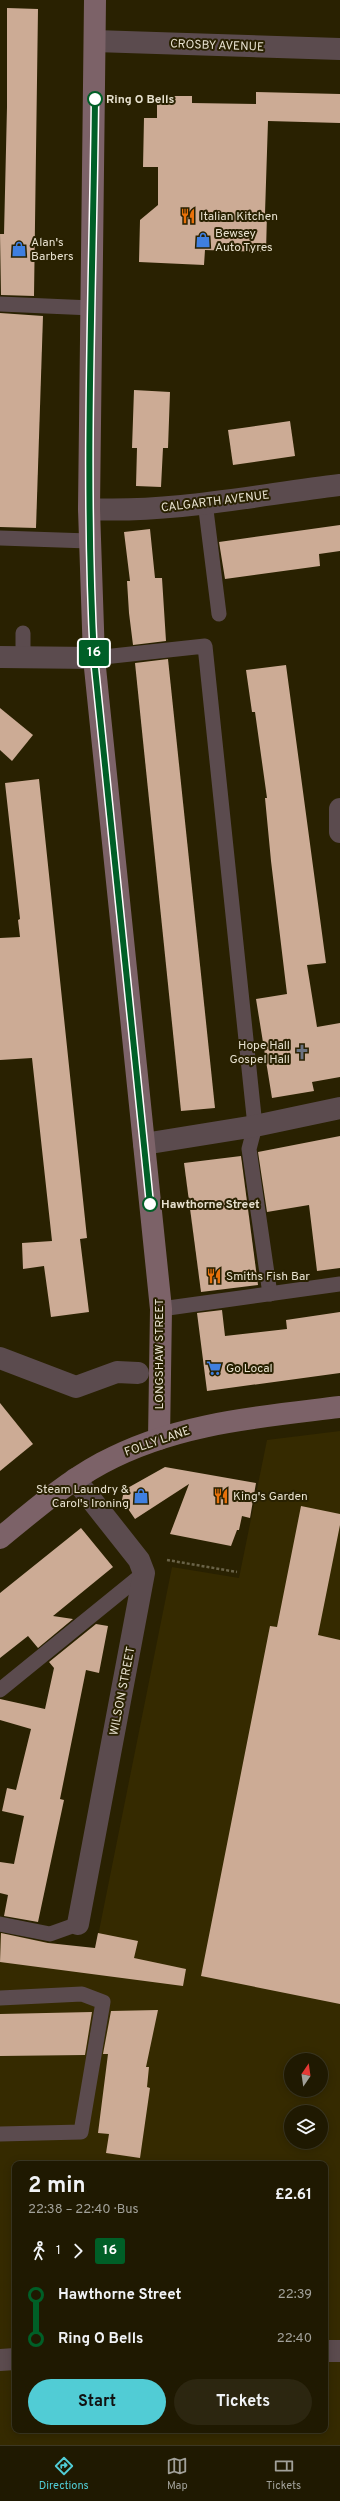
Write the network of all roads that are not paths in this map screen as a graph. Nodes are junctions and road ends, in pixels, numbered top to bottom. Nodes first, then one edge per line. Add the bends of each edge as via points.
1 (95, 0) edge
2 (95, 41) junction
3 (340, 49) edge
4 (0, 304) edge
5 (92, 308) junction
6 (340, 485) edge
7 (205, 502) junction
8 (89, 509) junction
9 (0, 538) edge
10 (89, 541) junction
11 (219, 614) dead end
12 (23, 633) dead end
13 (0, 657) edge
14 (23, 657) junction
15 (94, 658) junction
16 (340, 809) edge
17 (340, 832) edge
18 (340, 1108) edge
19 (255, 1126) junction
20 (144, 1144) junction
21 (340, 1284) edge
22 (270, 1294) junction
23 (161, 1309) junction
24 (9, 1361) edge
25 (138, 1373) dead end
26 (340, 1407) edge
27 (159, 1439) junction
28 (75, 1479) junction
29 (0, 1538) edge
30 (144, 1573) junction
31 (0, 1690) edge
32 (0, 1924) edge
33 (78, 1924) joint
34 (0, 1998) edge
35 (0, 2134) edge
36 (328, 2351) edge
37 (340, 2351) edge
38 (12, 2359) edge
39 (0, 2360) edge

1 - 2 street, LONGSHAW STREET
2 - 3 street, CROSBY AVENUE
2 - 5 street, LONGSHAW STREET
4 - 5 lane
5 - 8 street, LONGSHAW STREET
6 - 7 street, CALGARTH AVENUE
7 - 8 street, CALGARTH AVENUE via 137,510
7 - 11 lane
8 - 10 street, LONGSHAW STREET
9 - 10 lane
10 - 15 street, LONGSHAW STREET
12 - 14 lane
13 - 14 street
14 - 15 street
15 - 19 lane via 206,646
15 - 20 street, LONGSHAW STREET
16 - 17 street
18 - 19 street
19 - 20 street
19 - 22 lane via 249,1149
20 - 23 street, LONGSHAW STREET
21 - 22 lane
22 - 23 lane
23 - 27 street, LONGSHAW STREET
24 - 25 street via 76,1387 117,1372
26 - 27 street, FOLLY LANE via 220,1423
27 - 28 street, FOLLY LANE via 102,1462
28 - 29 street, FOLLY LANE
28 - 30 street via 139,1560
30 - 31 lane
30 - 33 street, WILSON STREET
32 - 33 lane via 50,1934
34 - 35 lane via 82,1994 103,2002 81,2132
36 - 37 street
38 - 39 street

